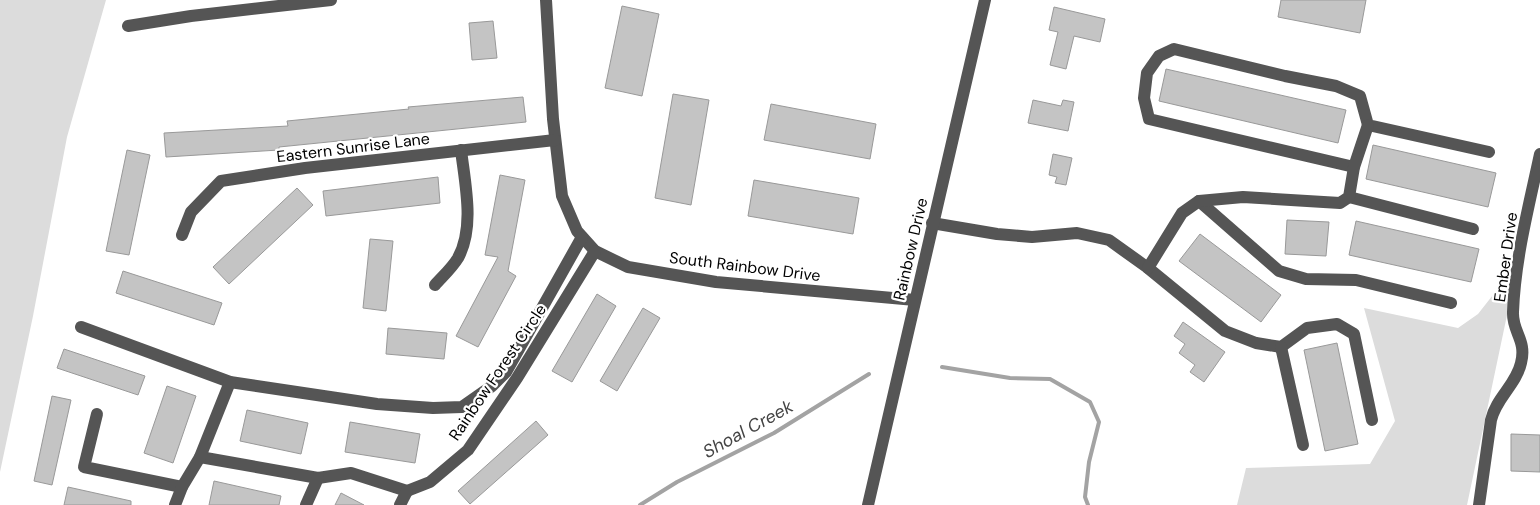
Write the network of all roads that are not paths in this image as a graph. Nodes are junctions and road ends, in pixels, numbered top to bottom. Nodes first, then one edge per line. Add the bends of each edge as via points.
1 (331, 0) edge
2 (546, 0) edge
3 (985, 0) edge
4 (128, 26) dead end
5 (1368, 125) junction
6 (555, 140) junction
7 (461, 150) junction
8 (1489, 152) dead end
9 (1540, 154) edge
10 (1354, 167) junction
11 (1349, 197) junction
12 (1199, 200) junction
13 (932, 223) junction
14 (1473, 229) dead end
15 (182, 235) dead end
16 (582, 237) junction
17 (595, 251) junction
18 (1148, 268) junction
19 (435, 285) dead end
20 (915, 300) junction
21 (1451, 303) dead end
22 (81, 327) dead end
23 (1281, 347) junction
24 (230, 382) junction
25 (97, 414) dead end
26 (1372, 420) dead end
27 (1304, 445) dead end
28 (200, 457) junction
29 (318, 478) junction
30 (182, 487) junction
31 (407, 491) junction
32 (175, 505) edge
33 (306, 505) edge
34 (400, 505) edge
35 (868, 505) edge
36 (1479, 505) edge

1 - 4 street
2 - 6 street, South Rainbow Drive
3 - 13 street, Rainbow Drive
5 - 8 street
5 - 10 street
5 - 10 street via 1360,96 1336,86 1174,49 1159,56 1147,73 1144,98 1148,119
6 - 7 street, Eastern Sunrise Lane
6 - 16 street, South Rainbow Drive via 562,196
7 - 15 street, Eastern Sunrise Lane via 220,181 191,212
7 - 19 street via 467,232 458,258
9 - 36 street, Ember Drive via 1515,274 1513,315 1523,346 1521,363 1516,378 1494,409
10 - 11 street
11 - 12 street via 1340,203 1244,197
11 - 14 street
12 - 18 street via 1182,213
12 - 21 street via 1280,271 1306,279 1356,280
13 - 18 street via 1032,237 1085,234 1109,240
13 - 20 street, Rainbow Drive
16 - 17 street, South Rainbow Drive
16 - 24 street via 506,370 492,386 462,407 377,404
17 - 20 street, South Rainbow Drive via 628,267 716,282
17 - 31 street, Rainbow Forest Circle via 468,450 430,482
18 - 23 street via 1225,331 1256,344
20 - 35 street, Rainbow Drive
22 - 24 street
23 - 26 street via 1307,328 1338,324 1354,334
23 - 27 street
24 - 28 street
25 - 30 street via 84,467
28 - 29 street
28 - 30 street
29 - 31 street via 351,473
29 - 33 street
30 - 32 street
31 - 34 street

